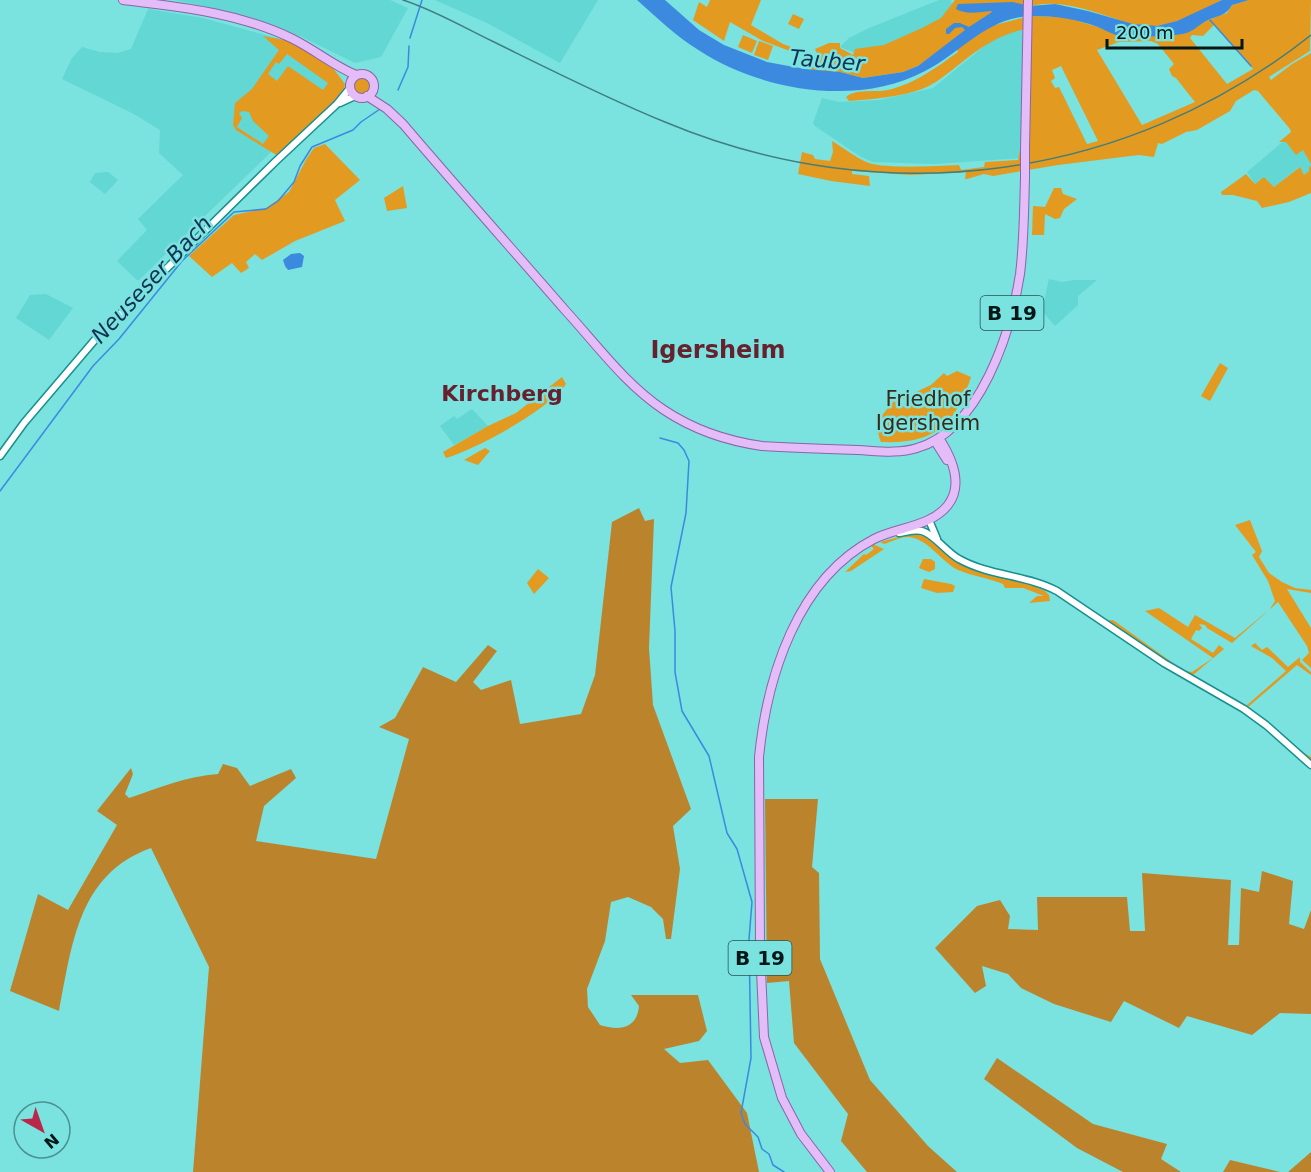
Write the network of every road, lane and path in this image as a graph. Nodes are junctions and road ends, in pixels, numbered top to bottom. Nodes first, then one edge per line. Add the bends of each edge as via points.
1 (123, 0) edge
2 (1028, 0) edge
3 (340, 68) junction
4 (356, 75) junction
5 (350, 85) junction
6 (370, 93) junction
7 (355, 96) junction
8 (337, 104) junction
9 (937, 439) junction
10 (922, 447) junction
11 (941, 452) junction
12 (0, 456) edge
13 (954, 469) junction
14 (927, 521) junction
15 (890, 532) junction
16 (929, 534) junction
17 (943, 547) junction
18 (1311, 765) edge
19 (831, 1172) edge

1 - 3 main road via 173,5 241,20 291,38
2 - 9 main road, B 19, bridge via 1023,247 1013,308 985,381 963,415
3 - 4 main road
3 - 5 main road
4 - 5 main road
4 - 6 main road via 369,77 374,84
5 - 7 main road
5 - 8 street
6 - 7 main road via 361,98
6 - 10 main road via 403,124 629,382 669,413 719,437 755,445 891,452
7 - 8 street
8 - 12 street via 126,306 75,361
9 - 10 main road
9 - 11 main road
9 - 13 main road, B 19
10 - 11 main road
11 - 13 main road
13 - 14 main road, B 19 via 954,495 943,511
14 - 15 main road, B 19
14 - 16 street
14 - 17 street
15 - 16 street via 921,530
15 - 19 main road, B 19 via 865,544 834,568 799,616 779,660 760,746 764,1037 782,1098 801,1134
16 - 17 street
17 - 18 street via 974,566 1044,585 1064,595 1164,663 1244,709

